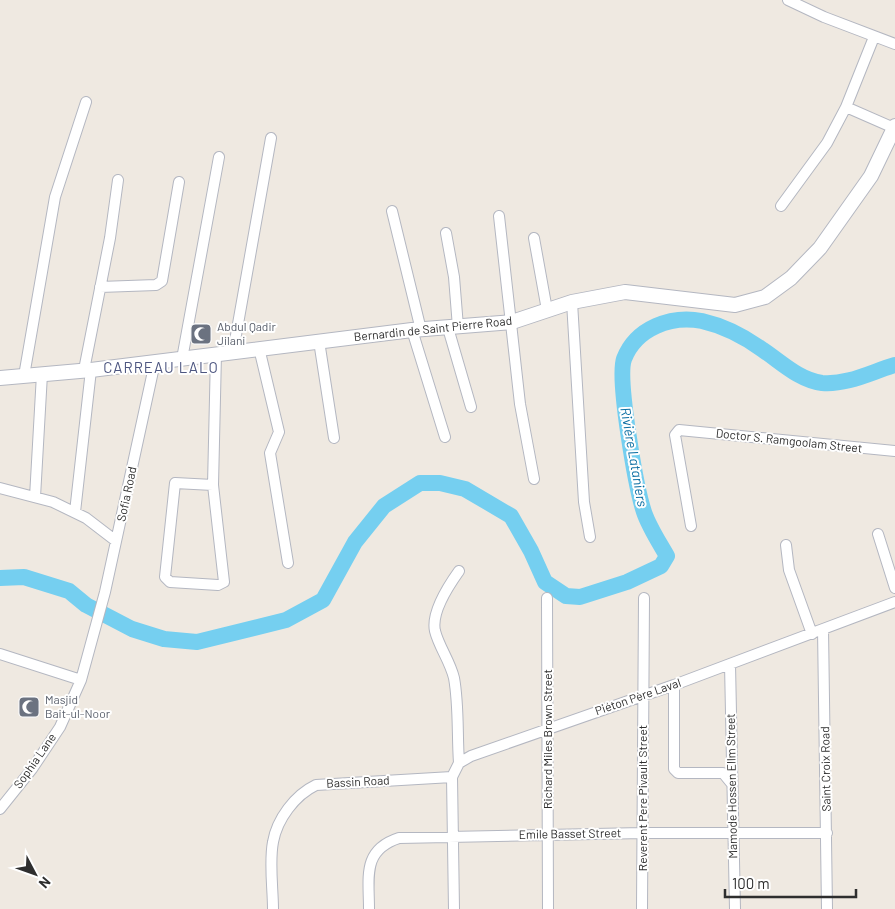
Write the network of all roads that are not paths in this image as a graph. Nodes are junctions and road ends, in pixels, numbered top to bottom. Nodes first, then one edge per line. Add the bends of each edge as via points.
1 (788, 0) edge
2 (874, 37) junction
3 (895, 44) edge
4 (86, 102) dead end
5 (846, 107) junction
6 (894, 127) edge
7 (271, 138) dead end
8 (219, 157) dead end
9 (118, 180) dead end
10 (180, 182) dead end
11 (780, 206) dead end
12 (392, 211) dead end
13 (499, 216) dead end
14 (446, 234) dead end
15 (534, 238) dead end
16 (100, 287) junction
17 (572, 302) junction
18 (547, 310) junction
19 (512, 322) junction
20 (453, 328) junction
21 (417, 330) junction
22 (319, 341) junction
23 (260, 348) junction
24 (233, 352) junction
25 (216, 354) junction
26 (182, 358) junction
27 (155, 362) junction
28 (88, 370) junction
29 (42, 374) junction
30 (24, 376) junction
31 (0, 378) edge
32 (471, 407) dead end
33 (445, 437) dead end
34 (334, 438) dead end
35 (895, 451) edge
36 (534, 479) dead end
37 (213, 485) junction
38 (0, 488) edge
39 (35, 497) junction
40 (75, 512) junction
41 (691, 526) dead end
42 (878, 534) dead end
43 (590, 537) dead end
44 (116, 541) junction
45 (786, 545) dead end
46 (288, 563) dead end
47 (459, 571) dead end
48 (895, 588) edge
49 (548, 598) dead end
50 (644, 598) dead end
51 (895, 602) edge
52 (97, 626) joint
53 (823, 629) junction
54 (812, 634) junction
55 (0, 654) edge
56 (730, 664) junction
57 (81, 680) junction
58 (674, 685) junction
59 (644, 696) junction
60 (547, 729) junction
61 (455, 769) junction
62 (732, 784) junction
63 (0, 809) edge
64 (732, 832) junction
65 (643, 833) junction
66 (827, 833) junction
67 (548, 834) junction
68 (453, 836) junction
69 (273, 909) edge
70 (369, 909) edge
71 (454, 909) edge
72 (548, 909) edge
73 (642, 909) edge
74 (735, 909) edge
75 (827, 909) edge

1 - 2 street
2 - 3 street
2 - 5 street
4 - 30 street via 55,197
5 - 6 street
5 - 11 street via 812,165
6 - 17 main road, Bernardin de Saint Pierre Road via 871,176 820,248 791,278 765,297 735,305 625,292
7 - 24 street
8 - 26 street
9 - 16 street
10 - 16 street via 162,281 156,285
12 - 21 street
13 - 19 street
14 - 20 street via 454,277
15 - 18 street
16 - 28 street
17 - 18 main road, Bernardin de Saint Pierre Road
17 - 43 street via 584,502
18 - 19 main road, Bernardin de Saint Pierre Road
19 - 20 main road, Bernardin de Saint Pierre Road
19 - 36 street via 520,404
20 - 21 main road, Bernardin de Saint Pierre Road
20 - 32 street
21 - 22 main road, Bernardin de Saint Pierre Road
21 - 33 street
22 - 23 main road, Bernardin de Saint Pierre Road
22 - 34 street
23 - 24 main road, Bernardin de Saint Pierre Road
23 - 46 street via 279,432 270,453
24 - 25 main road, Bernardin de Saint Pierre Road
25 - 26 main road, Bernardin de Saint Pierre Road
25 - 37 street
26 - 27 main road, Bernardin de Saint Pierre Road
27 - 28 main road, Bernardin de Saint Pierre Road
27 - 44 street, Sofia Road
28 - 29 main road, Bernardin de Saint Pierre Road
28 - 40 street
29 - 30 main road, Bernardin de Saint Pierre Road
29 - 39 street
30 - 31 main road, Bernardin de Saint Pierre Road
35 - 41 street, Doctor S. Ramgoolam Street via 677,431 675,436
37 - 37 street via 175,482 165,576 170,582 218,585 224,582
38 - 39 street
39 - 40 street
40 - 44 street
42 - 48 street
44 - 52 street, Sofia Road
45 - 54 street via 789,570
47 - 61 street via 445,591 435,622 454,679
49 - 60 street, Richard Miles Brown Street
50 - 59 street, Reverent Pere Pivault Street
51 - 53 street, Piéton Père Laval
52 - 57 street, Sophia Lane
53 - 54 street, Piéton Père Laval
53 - 66 street, Saint Croix Road
54 - 56 street, Piéton Père Laval
55 - 57 street
56 - 58 street, Piéton Père Laval
56 - 62 street, Mamode Hossen Ellm Street
57 - 63 street, Sophia Lane via 60,727
58 - 59 street, Piéton Père Laval
58 - 62 street via 674,769 678,773 724,773
59 - 60 street, Piéton Père Laval
59 - 65 street, Reverent Pere Pivault Street
60 - 61 street, Piéton Père Laval via 470,756
60 - 67 street, Richard Miles Brown Street
61 - 68 street
61 - 69 street, Bassin Road via 316,784 303,791 286,813 273,842
62 - 64 street, Mamode Hossen Ellm Street
64 - 65 street, Emile Basset Street
64 - 66 street, Emile Basset Street
64 - 74 street, Mamode Hossen Ellm Street
65 - 67 street, Emile Basset Street
65 - 73 street, Reverent Pere Pivault Street
66 - 75 street, Saint Croix Road
67 - 68 street, Emile Basset Street
67 - 72 street, Richard Miles Brown Street
68 - 70 street, Emile Basset Street via 399,838 384,842 372,857 369,869
68 - 71 street

